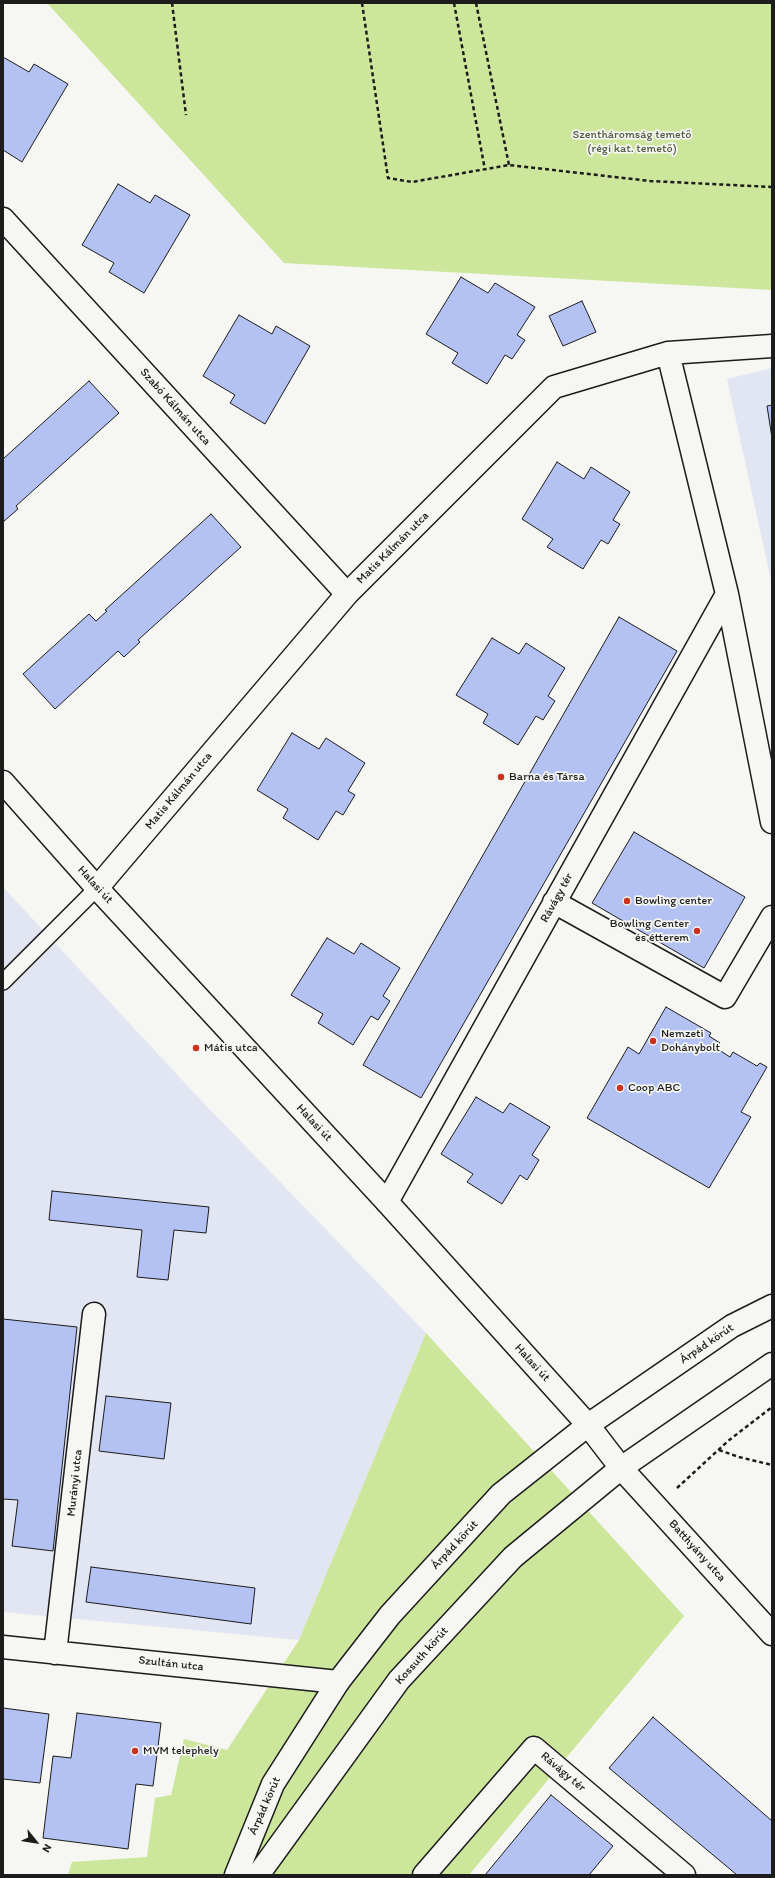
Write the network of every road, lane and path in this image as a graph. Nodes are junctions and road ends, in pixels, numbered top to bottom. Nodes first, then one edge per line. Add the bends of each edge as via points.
1 (172, 3) edge
2 (362, 3) edge
3 (454, 3) edge
4 (476, 3) edge
5 (186, 115) dead end
6 (509, 165) junction
7 (486, 170) junction
8 (772, 187) edge
9 (3, 219) edge
10 (772, 346) edge
11 (668, 353) junction
12 (347, 594) junction
13 (727, 594) junction
14 (767, 775) edge
15 (3, 782) edge
16 (772, 822) edge
17 (97, 888) junction
18 (554, 902) junction
19 (772, 917) edge
20 (3, 982) edge
21 (387, 1202) junction
22 (772, 1306) edge
23 (94, 1314) dead end
24 (772, 1364) edge
25 (772, 1407) edge
26 (588, 1425) junction
27 (719, 1450) junction
28 (772, 1465) edge
29 (622, 1468) junction
30 (657, 1506) junction
31 (772, 1634) edge
32 (3, 1647) edge
33 (56, 1652) junction
34 (338, 1682) junction
35 (236, 1875) edge
36 (258, 1875) edge
37 (424, 1875) edge
38 (684, 1875) edge

1 - 5 path
2 - 7 path via 388,178 412,182
3 - 7 path
4 - 6 path
6 - 7 path
6 - 8 path via 650,181
9 - 12 street, Szabó Kálmán utca
10 - 11 street, Matis Kálmán utca
11 - 12 street, Matis Kálmán utca via 554,387
11 - 13 street
12 - 17 street, Matis Kálmán utca
13 - 14 street
13 - 18 street, Rávágy tér
14 - 16 street
15 - 17 street, Halasi út
17 - 20 lane
17 - 21 street, Halasi út
18 - 19 street via 725,997
18 - 21 street, Rávágy tér
21 - 26 street, Halasi út
22 - 26 street, Árpád körút via 732,1326
23 - 33 street, Murányi utca
24 - 29 street
25 - 27 path
26 - 29 street, Halasi út
26 - 34 street, Árpád körút via 501,1494 390,1615
27 - 28 path
27 - 30 path
29 - 30 street, Batthyány utca
29 - 36 street, Kossuth körút via 513,1557 399,1680
30 - 31 street, Batthyány utca
32 - 33 street, Szultán utca
33 - 34 street, Szultán utca
34 - 35 street, Árpád körút via 273,1784
37 - 38 street, Rávágy tér via 534,1748

